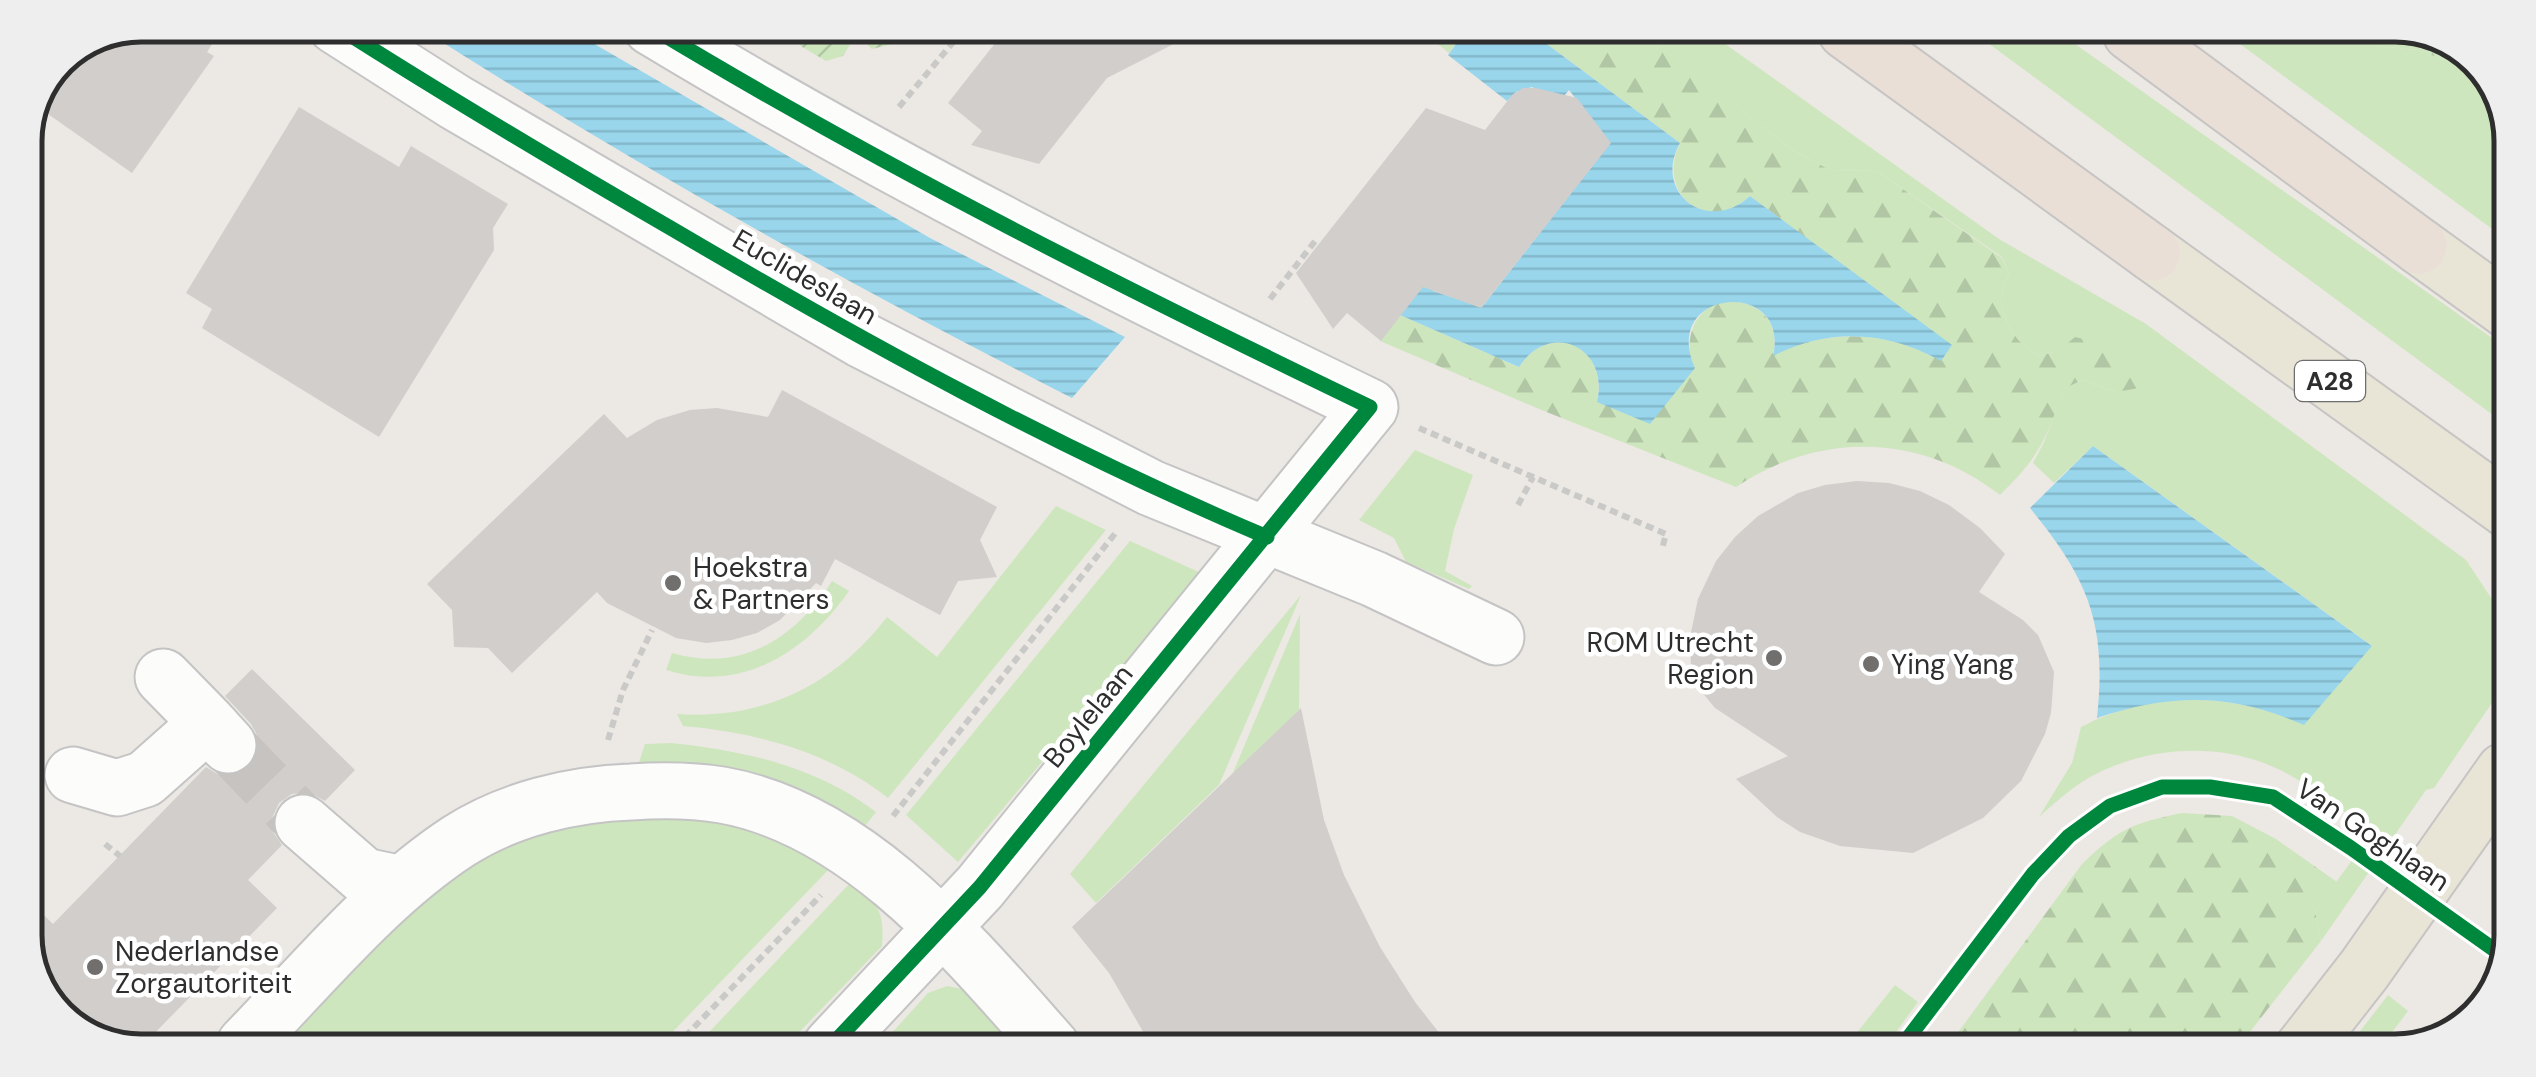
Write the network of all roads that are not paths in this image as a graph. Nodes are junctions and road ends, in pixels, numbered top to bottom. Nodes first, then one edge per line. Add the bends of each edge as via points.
1 (361, 42) edge
2 (677, 42) edge
3 (1860, 42) edge
4 (2144, 42) edge
5 (2419, 246) joint
6 (2152, 253) joint
7 (2493, 300) edge
8 (2493, 499) edge
9 (1267, 537) junction
10 (1496, 637) dead end
11 (163, 677) dead end
12 (72, 774) dead end
13 (2494, 785) edge
14 (304, 823) tunnel mouth
15 (402, 884) junction
16 (944, 927) junction
17 (255, 1034) edge
18 (841, 1034) edge
19 (1040, 1034) edge
20 (2314, 1034) edge

1 - 9 street, Euclideslaan via 862,340 1150,488
2 - 9 street, Boylelaan via 867,154 1370,407
3 - 6 highway, A28
4 - 5 highway
5 - 7 main road
6 - 8 main road, A28
9 - 10 street, Euclideslaan
9 - 16 street, Boylelaan
11 - 12 street via 218,734 145,780 117,788
13 - 20 main road
14 - 15 street via 364,876
15 - 16 street via 461,840 530,808 599,793 721,795 814,829
15 - 17 street
16 - 18 street, Boylelaan
16 - 19 street

